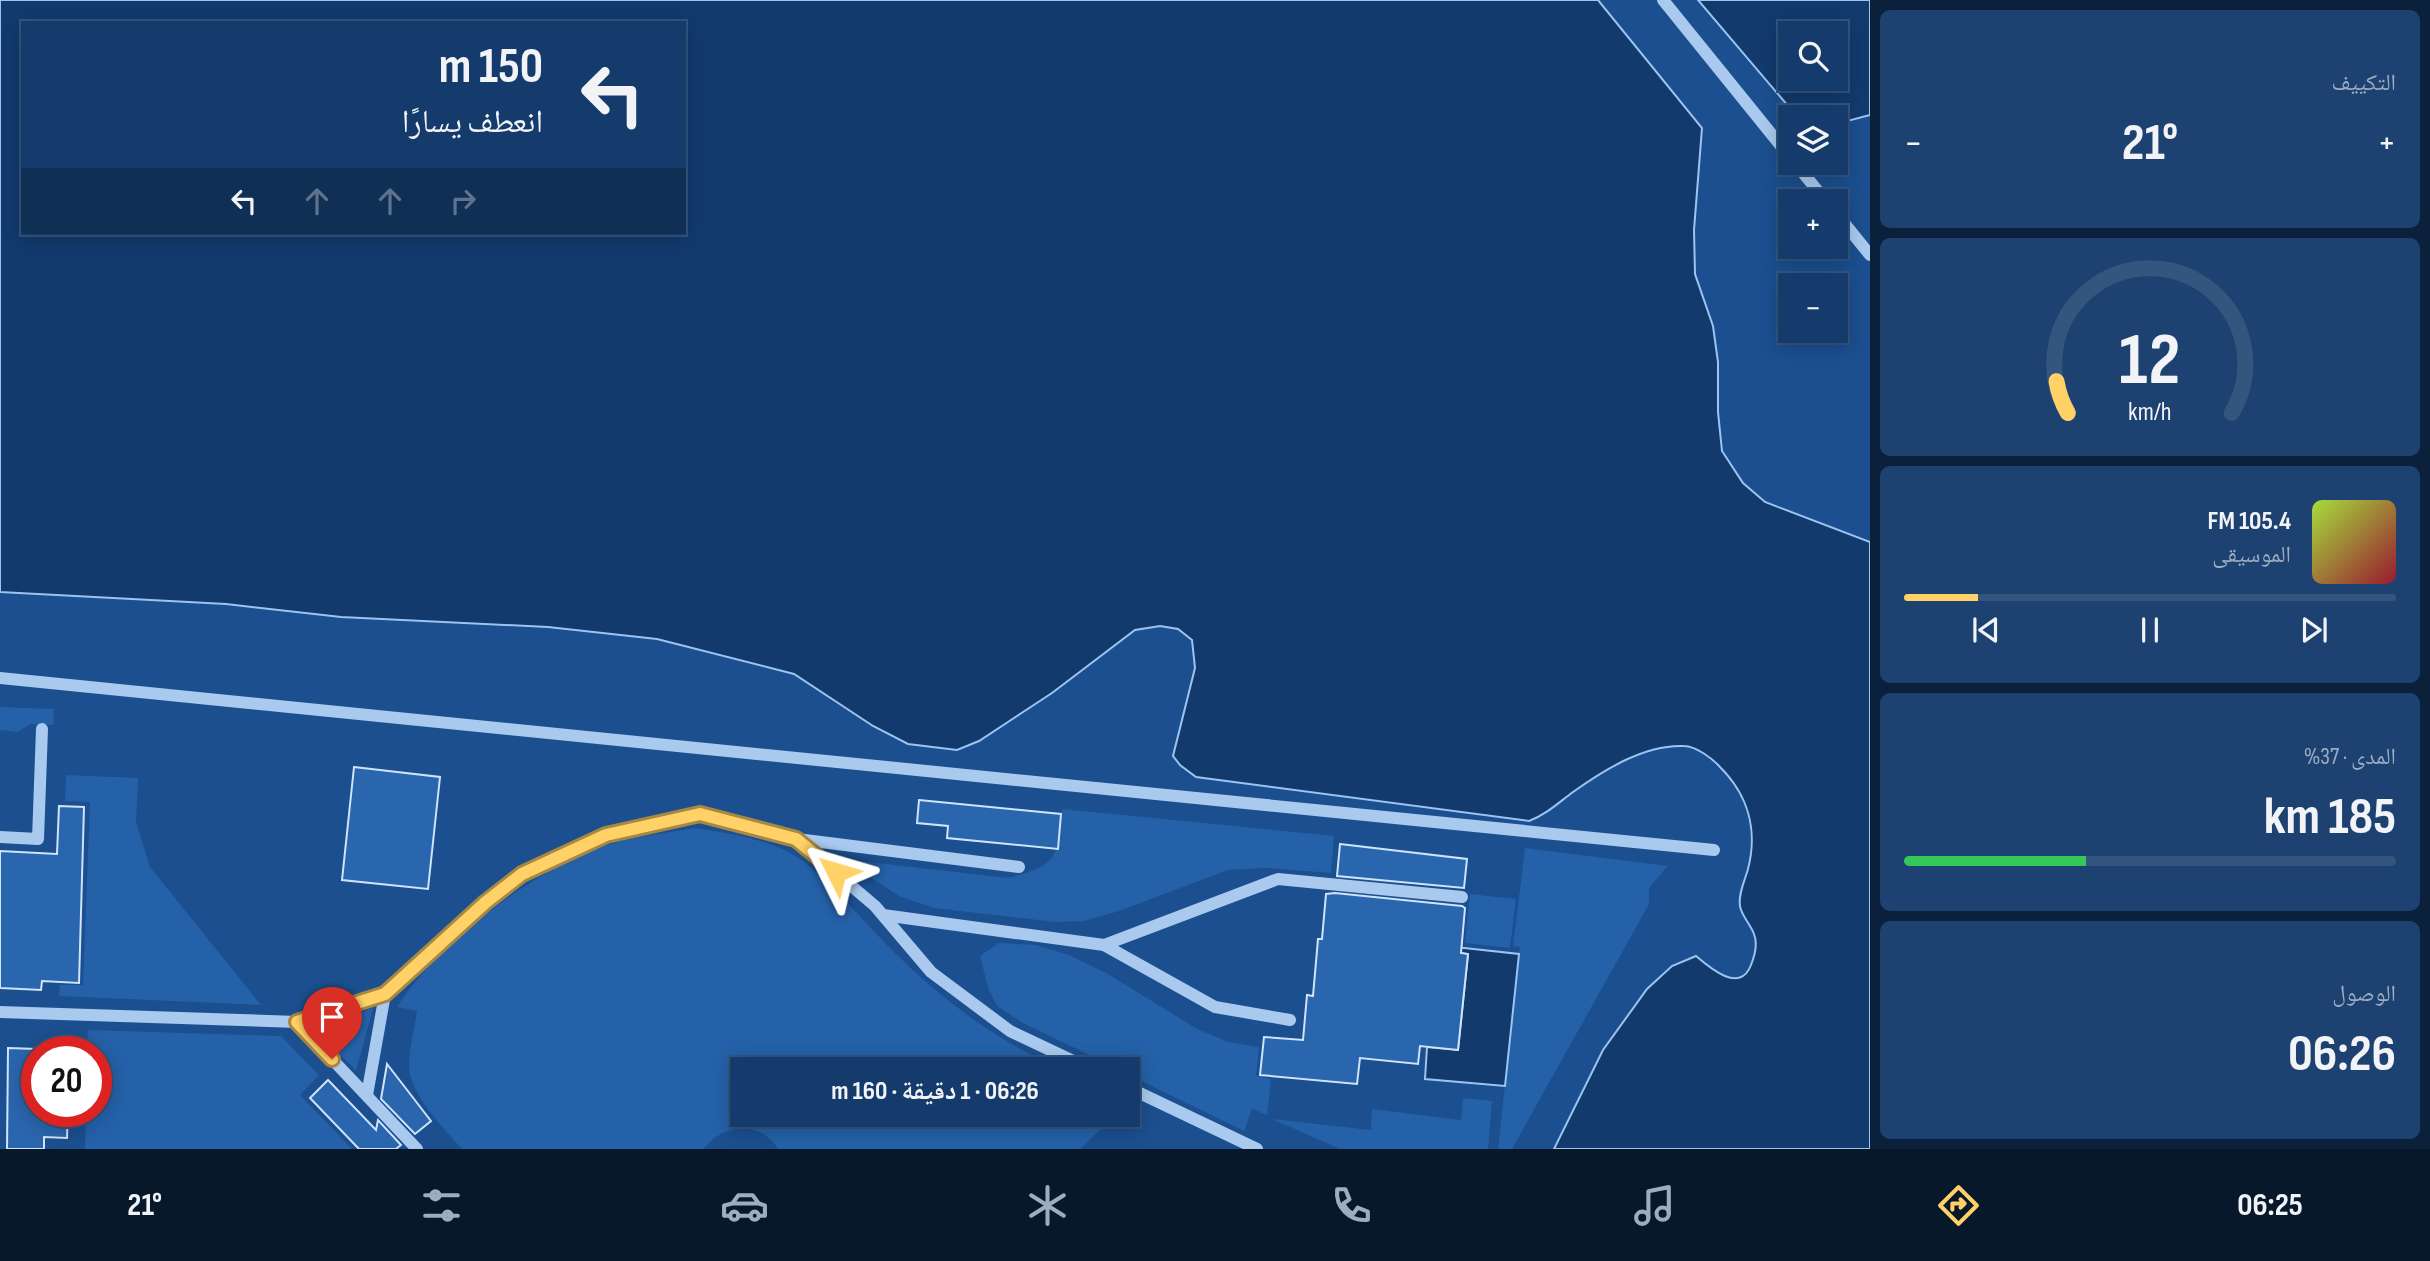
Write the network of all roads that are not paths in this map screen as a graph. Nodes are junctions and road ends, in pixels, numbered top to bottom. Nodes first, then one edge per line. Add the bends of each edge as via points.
1 (1664, 0) edge
2 (1778, 142) edge
3 (1805, 175) edge
4 (1816, 189) edge
5 (1848, 228) edge
6 (1870, 255) edge
7 (0, 678) edge
8 (42, 729) dead end
9 (0, 837) edge
10 (796, 839) junction
11 (1714, 850) dead end
12 (1019, 867) dead end
13 (1462, 897) dead end
14 (883, 915) junction
15 (1104, 946) junction
16 (385, 994) junction
17 (0, 1012) edge
18 (1290, 1020) dead end
19 (297, 1022) junction
20 (0, 1027) edge
21 (1065, 1057) edge
22 (1140, 1093) edge
23 (367, 1096) junction
24 (417, 1149) edge
25 (1258, 1149) edge

1 - 2 lane
3 - 4 lane
5 - 6 lane
7 - 11 lane
8 - 9 lane via 38,839
10 - 12 lane
10 - 14 lane
10 - 16 lane via 700,814 606,835 522,874
13 - 15 lane via 1278,879
14 - 15 lane
14 - 21 lane via 931,972 1010,1031
15 - 18 lane via 1215,1007
16 - 19 lane
16 - 23 lane
17 - 19 lane
17 - 20 lane
19 - 23 lane
22 - 25 lane
23 - 24 lane

